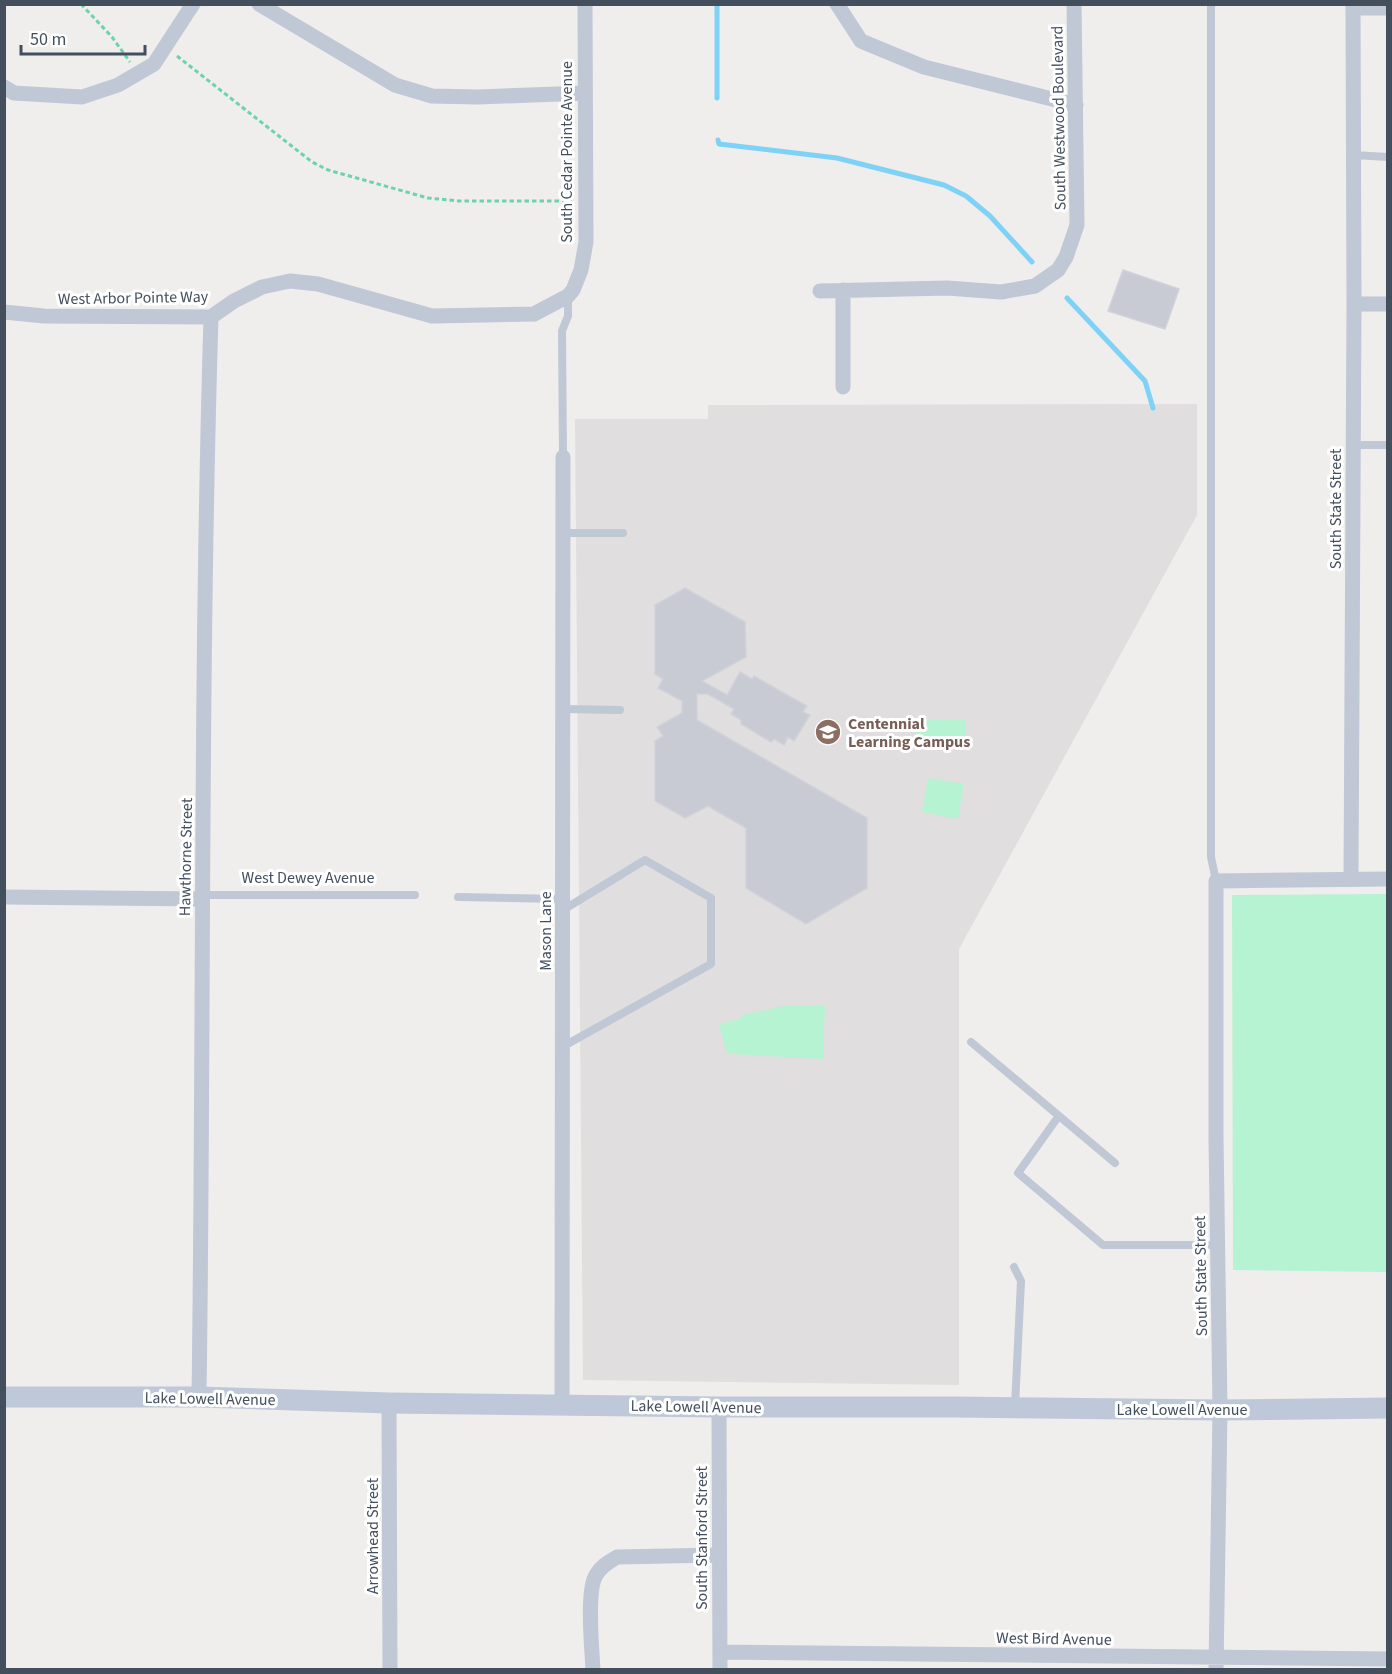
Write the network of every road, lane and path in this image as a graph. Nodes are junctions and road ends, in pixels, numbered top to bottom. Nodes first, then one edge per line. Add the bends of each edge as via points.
1 (81, 4) edge
2 (193, 4) edge
3 (259, 4) edge
4 (585, 4) edge
5 (837, 4) edge
6 (1074, 4) edge
7 (1211, 4) edge
8 (1353, 6) edge
9 (1388, 8) edge
10 (165, 46) junction
11 (137, 74) junction
12 (4, 87) edge
13 (585, 93) junction
14 (1076, 105) junction
15 (1353, 155) junction
16 (1388, 157) edge
17 (586, 201) junction
18 (843, 290) junction
19 (820, 291) dead end
20 (568, 296) junction
21 (1354, 304) junction
22 (1388, 304) edge
23 (4, 312) edge
24 (211, 317) junction
25 (843, 387) dead end
26 (1354, 445) junction
27 (1388, 445) edge
28 (563, 457) joint
29 (563, 533) junction
30 (623, 533) dead end
31 (563, 709) junction
32 (620, 710) dead end
33 (1351, 879) junction
34 (1388, 879) edge
35 (1216, 881) junction
36 (415, 895) dead end
37 (4, 897) edge
38 (202, 897) junction
39 (458, 897) dead end
40 (563, 904) junction
41 (971, 1042) dead end
42 (562, 1047) junction
43 (1058, 1117) junction
44 (1114, 1163) dead end
45 (1217, 1245) junction
46 (1014, 1267) dead end
47 (4, 1397) edge
48 (199, 1397) junction
49 (389, 1403) junction
50 (562, 1404) junction
51 (719, 1407) junction
52 (1015, 1408) junction
53 (1388, 1408) edge
54 (1220, 1410) junction
55 (718, 1555) junction
56 (720, 1652) junction
57 (1388, 1659) edge
58 (1216, 1663) edge
59 (390, 1670) edge
60 (593, 1670) edge
61 (720, 1670) edge

1 - 11 path via 112,37
2 - 10 street
3 - 13 street via 395,85 432,96
4 - 13 street, South Cedar Pointe Avenue
5 - 14 street via 861,42 924,67
6 - 14 street, South Westwood Boulevard
7 - 35 lane, South State Street via 1211,857
8 - 9 street
8 - 15 street, South State Street
10 - 11 street via 154,64
10 - 17 path via 312,162 328,170 428,198
11 - 12 street via 82,97 14,93
13 - 17 street, South Cedar Pointe Avenue
14 - 18 street, South Westwood Boulevard via 1077,225 1058,270 1035,286 1001,292 947,288
15 - 16 lane
15 - 21 street, South State Street
17 - 20 street, South Cedar Pointe Avenue via 584,251
18 - 19 street, South Westwood Boulevard
18 - 25 street
20 - 24 street, West Arbor Pointe Way via 534,314 432,316 318,284 290,281 262,286
20 - 28 lane via 568,316 562,331
21 - 22 street
21 - 26 street, South State Street
23 - 24 street, West Arbor Pointe Way via 44,316
24 - 38 street, Hawthorne Street
26 - 27 lane
26 - 33 street, South State Street
28 - 29 street, Mason Lane
29 - 30 lane
29 - 31 street, Mason Lane
31 - 32 lane
31 - 40 street, Mason Lane
33 - 34 street
33 - 35 street
35 - 45 street, South State Street
36 - 38 lane, West Dewey Avenue
37 - 38 street, West Dewey Avenue
38 - 48 street, Hawthorne Street
39 - 40 lane
40 - 42 street, Mason Lane
40 - 42 lane via 645,860 711,898 711,964
41 - 43 lane
42 - 50 street, Mason Lane
43 - 44 lane
43 - 45 lane via 1018,1173 1103,1245
45 - 54 street, South State Street
46 - 52 lane via 1021,1281
47 - 48 main road, Lake Lowell Avenue
48 - 49 main road, Lake Lowell Avenue
49 - 50 main road, Lake Lowell Avenue
49 - 59 street, Arrowhead Street
50 - 51 main road, Lake Lowell Avenue
51 - 52 main road, Lake Lowell Avenue
51 - 55 street, South Stanford Street
52 - 54 main road, Lake Lowell Avenue
53 - 54 main road, Lake Lowell Avenue
54 - 58 street, South State Street
55 - 56 street, South Stanford Street
55 - 60 street via 634,1555 617,1557 603,1565 594,1576 591,1593
56 - 58 street, West Bird Avenue
56 - 61 street, South Stanford Street
57 - 58 street, West Bird Avenue

